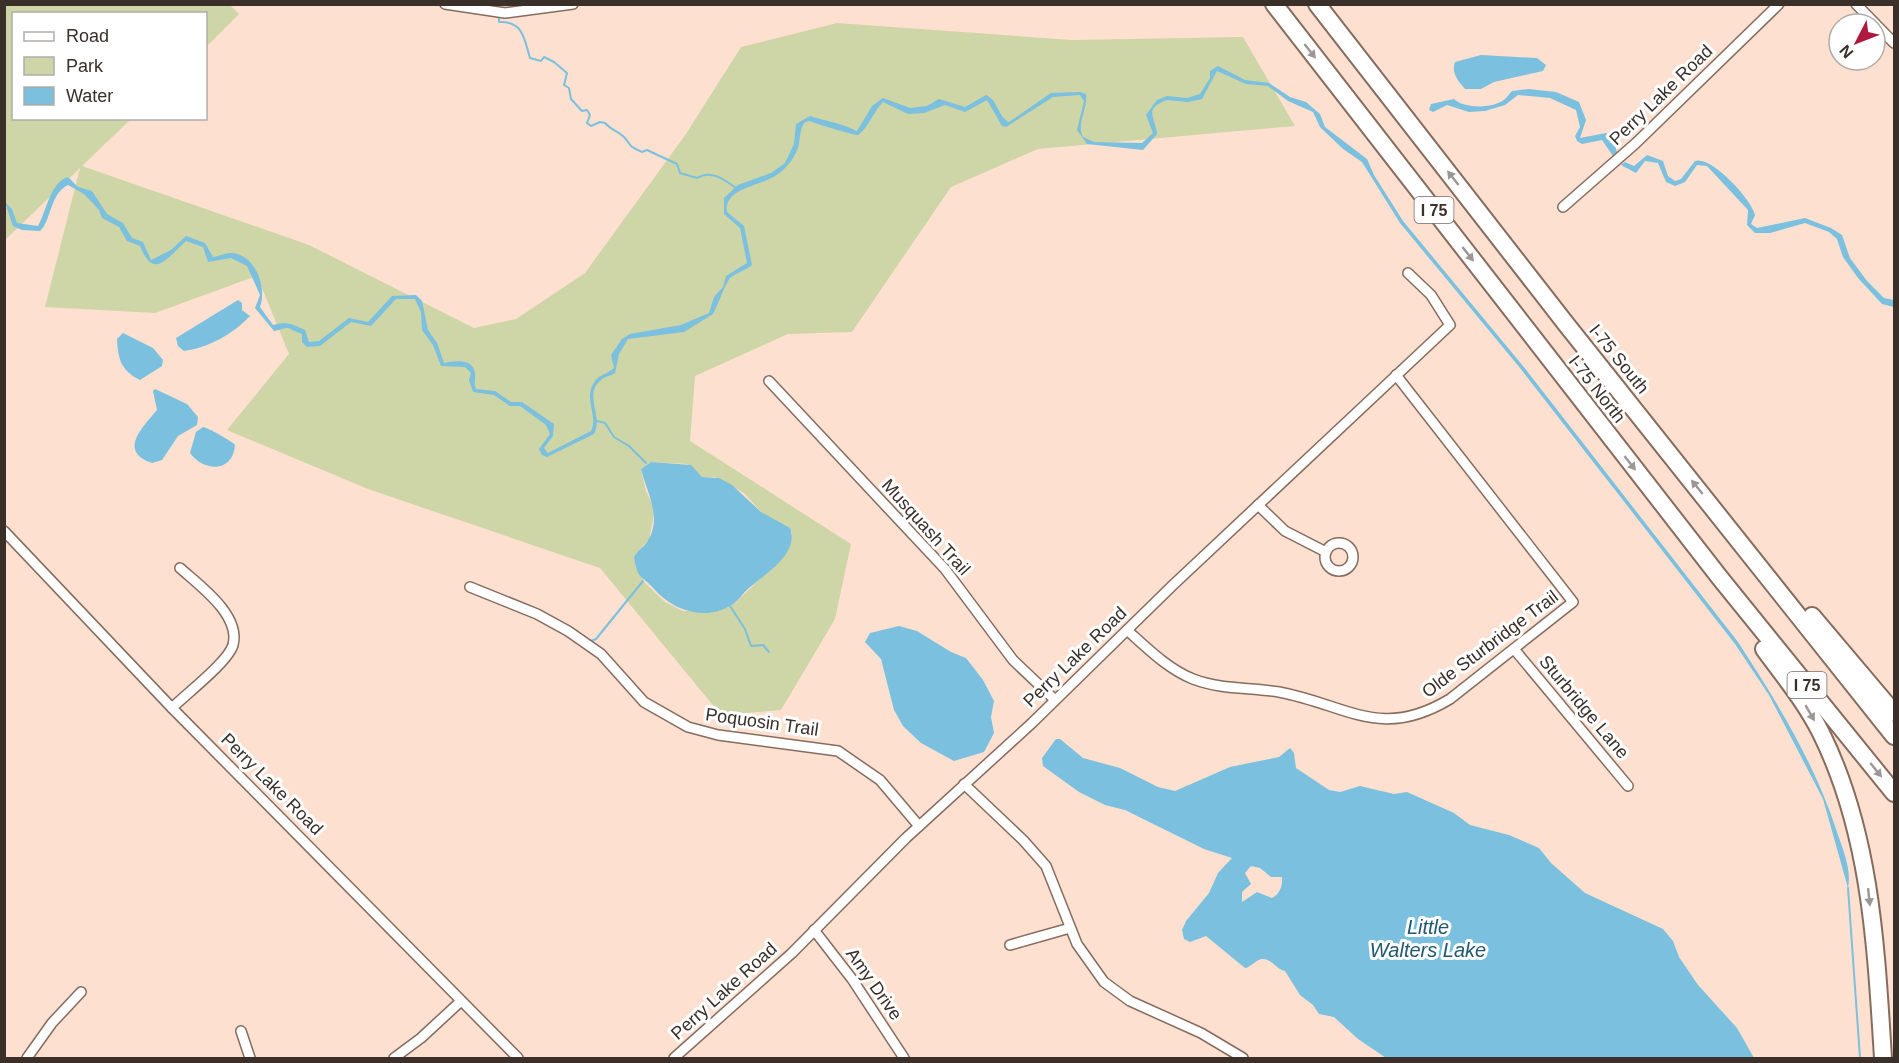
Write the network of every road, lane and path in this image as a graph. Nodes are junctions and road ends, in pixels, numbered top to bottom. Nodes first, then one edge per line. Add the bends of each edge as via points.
1 (445, 4) edge
2 (573, 4) edge
3 (1274, 4) edge
4 (1317, 4) edge
5 (1779, 4) edge
6 (1856, 4) edge
7 (1894, 43) edge
8 (1563, 207) dead end
9 (1408, 273) dead end
10 (1396, 375) junction
11 (769, 381) dead end
12 (1258, 505) junction
13 (1727, 525) junction
14 (4, 531) edge
15 (1326, 552) dead end
16 (180, 568) dead end
17 (1720, 578) junction
18 (470, 587) dead end
19 (1127, 630) junction
20 (1514, 649) junction
21 (1054, 699) junction
22 (172, 708) junction
23 (1894, 713) edge
24 (1894, 736) edge
25 (964, 784) junction
26 (1628, 786) dead end
27 (1894, 793) edge
28 (919, 826) junction
29 (1070, 928) junction
30 (814, 930) junction
31 (1010, 945) dead end
32 (81, 992) dead end
33 (461, 1001) junction
34 (241, 1031) dead end
35 (27, 1059) edge
36 (250, 1059) edge
37 (394, 1059) edge
38 (518, 1059) edge
39 (674, 1059) edge
40 (904, 1059) edge
41 (1243, 1059) edge
42 (1883, 1059) edge

1 - 2 street via 505,13
3 -> 17 highway, I-75 North / I 75
13 -> 4 highway, I-75 South / I 75
5 - 8 street, Perry Lake Road via 1636,143
6 - 7 street
9 - 10 street, Perry Lake Road via 1431,295 1450,325
10 - 12 street, Perry Lake Road
10 - 20 street, Olde Sturbridge Trail via 1573,602
11 - 21 street, Musquash Trail via 945,569 1013,660
12 - 15 street via 1285,531
12 - 19 street, Perry Lake Road
13 - 23 highway via 1831,637
13 - 24 highway, I-75 South / I 75
14 - 22 street, Perry Lake Road
16 - 22 street via 225,614 234,630 233,646 222,661
17 -> 27 highway, I-75 North / I 75
17 -> 42 highway via 1722,591 1820,732 1856,821 1866,869
18 - 28 street, Poquosin Trail via 568,631 601,654 644,702 688,727 718,735 838,750 880,780
19 - 20 street, Olde Sturbridge Trail via 1193,679 1228,689 1291,694 1361,718 1383,720 1432,710
19 - 21 street, Perry Lake Road
20 - 26 street, Sturbridge Lane
21 - 25 street, Perry Lake Road
22 - 33 street, Perry Lake Road
25 - 28 street, Perry Lake Road
25 - 29 street via 1039,855 1055,883
28 - 30 street, Perry Lake Road
29 - 31 street
29 - 41 street via 1093,970 1117,993 1201,1033
30 - 39 street, Perry Lake Road
30 - 40 street, Amy Drive
32 - 35 street
33 - 37 street
33 - 38 street, Perry Lake Road
34 - 36 street

